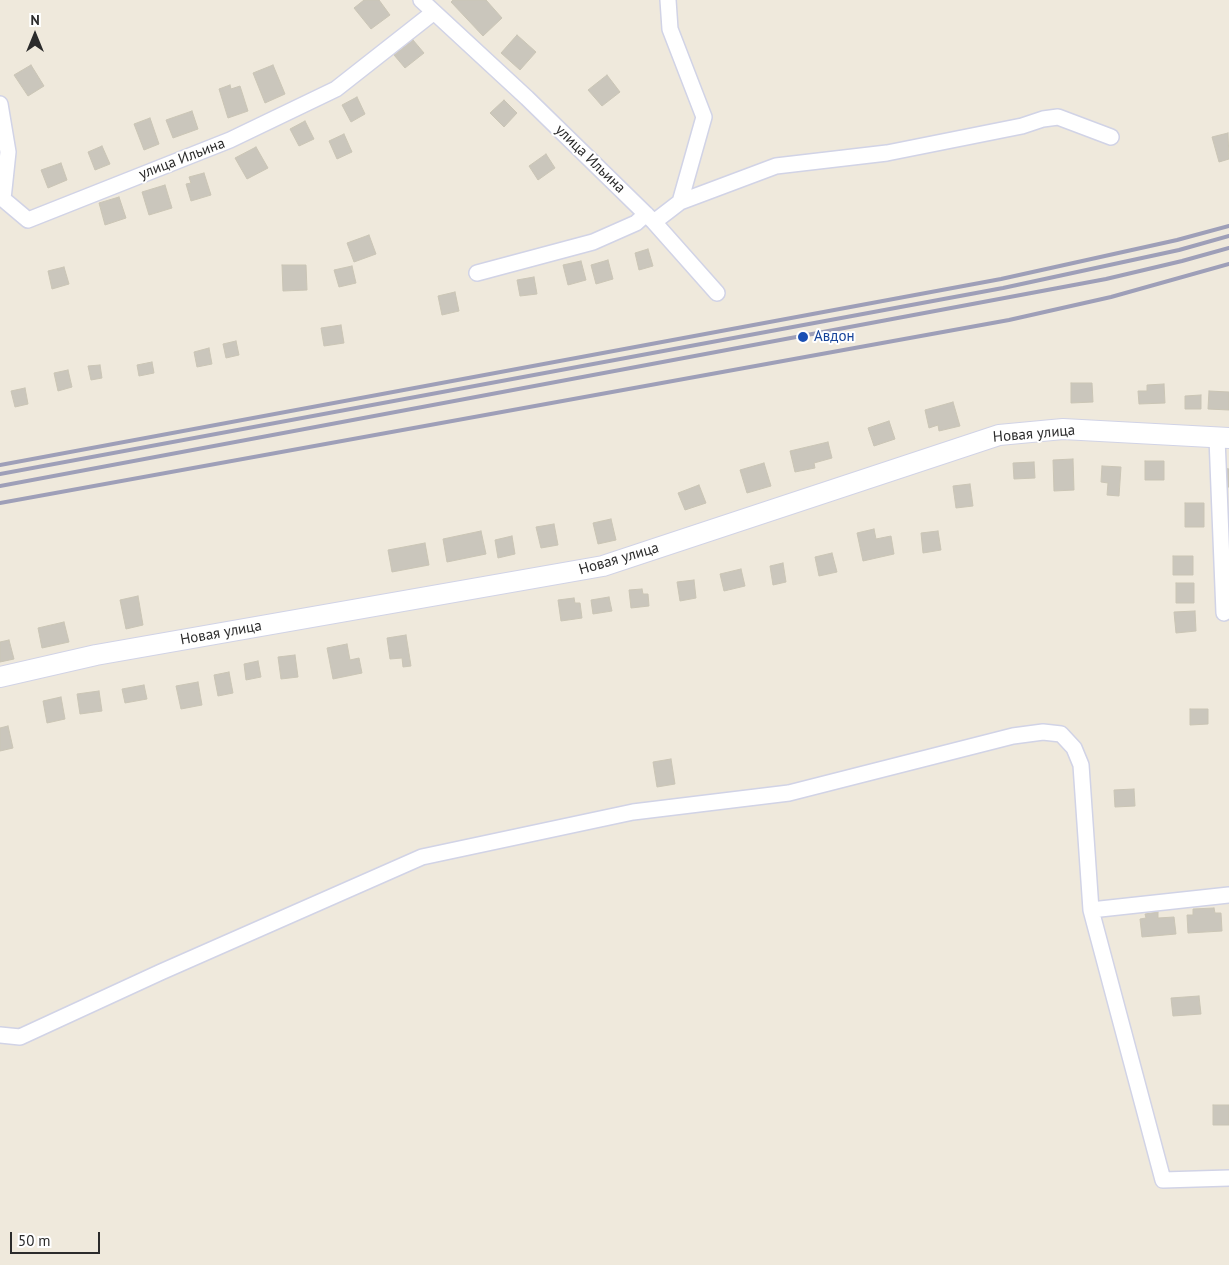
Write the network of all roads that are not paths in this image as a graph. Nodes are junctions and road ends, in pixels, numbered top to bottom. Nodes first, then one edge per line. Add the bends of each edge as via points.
1 (421, 0) edge
2 (668, 0) edge
3 (434, 12) junction
4 (0, 104) edge
5 (1111, 137) dead end
6 (680, 202) junction
7 (650, 218) junction
8 (477, 273) dead end
9 (717, 293) dead end
10 (1223, 438) edge
11 (1224, 613) dead end
12 (0, 677) edge
13 (1229, 895) edge
14 (1091, 910) junction
15 (0, 1035) edge
16 (1229, 1178) edge

1 - 3 street, улица Ильина
2 - 6 street via 670,29 704,117
3 - 4 street, улица Ильина via 336,89 230,140 28,220 3,199 8,152
3 - 7 street, улица Ильина
5 - 6 street via 1058,117 1043,118 1022,126 887,153 776,166
6 - 7 street
7 - 8 street via 593,242
7 - 9 street, улица Ильина
10 - 11 street
10 - 12 street, Новая улица via 1063,429 999,435 603,566 96,655
13 - 14 street
14 - 15 street via 1082,765 1062,734 1043,732 1013,736 789,793 633,812 422,856 20,1037
14 - 16 street via 1163,1180

